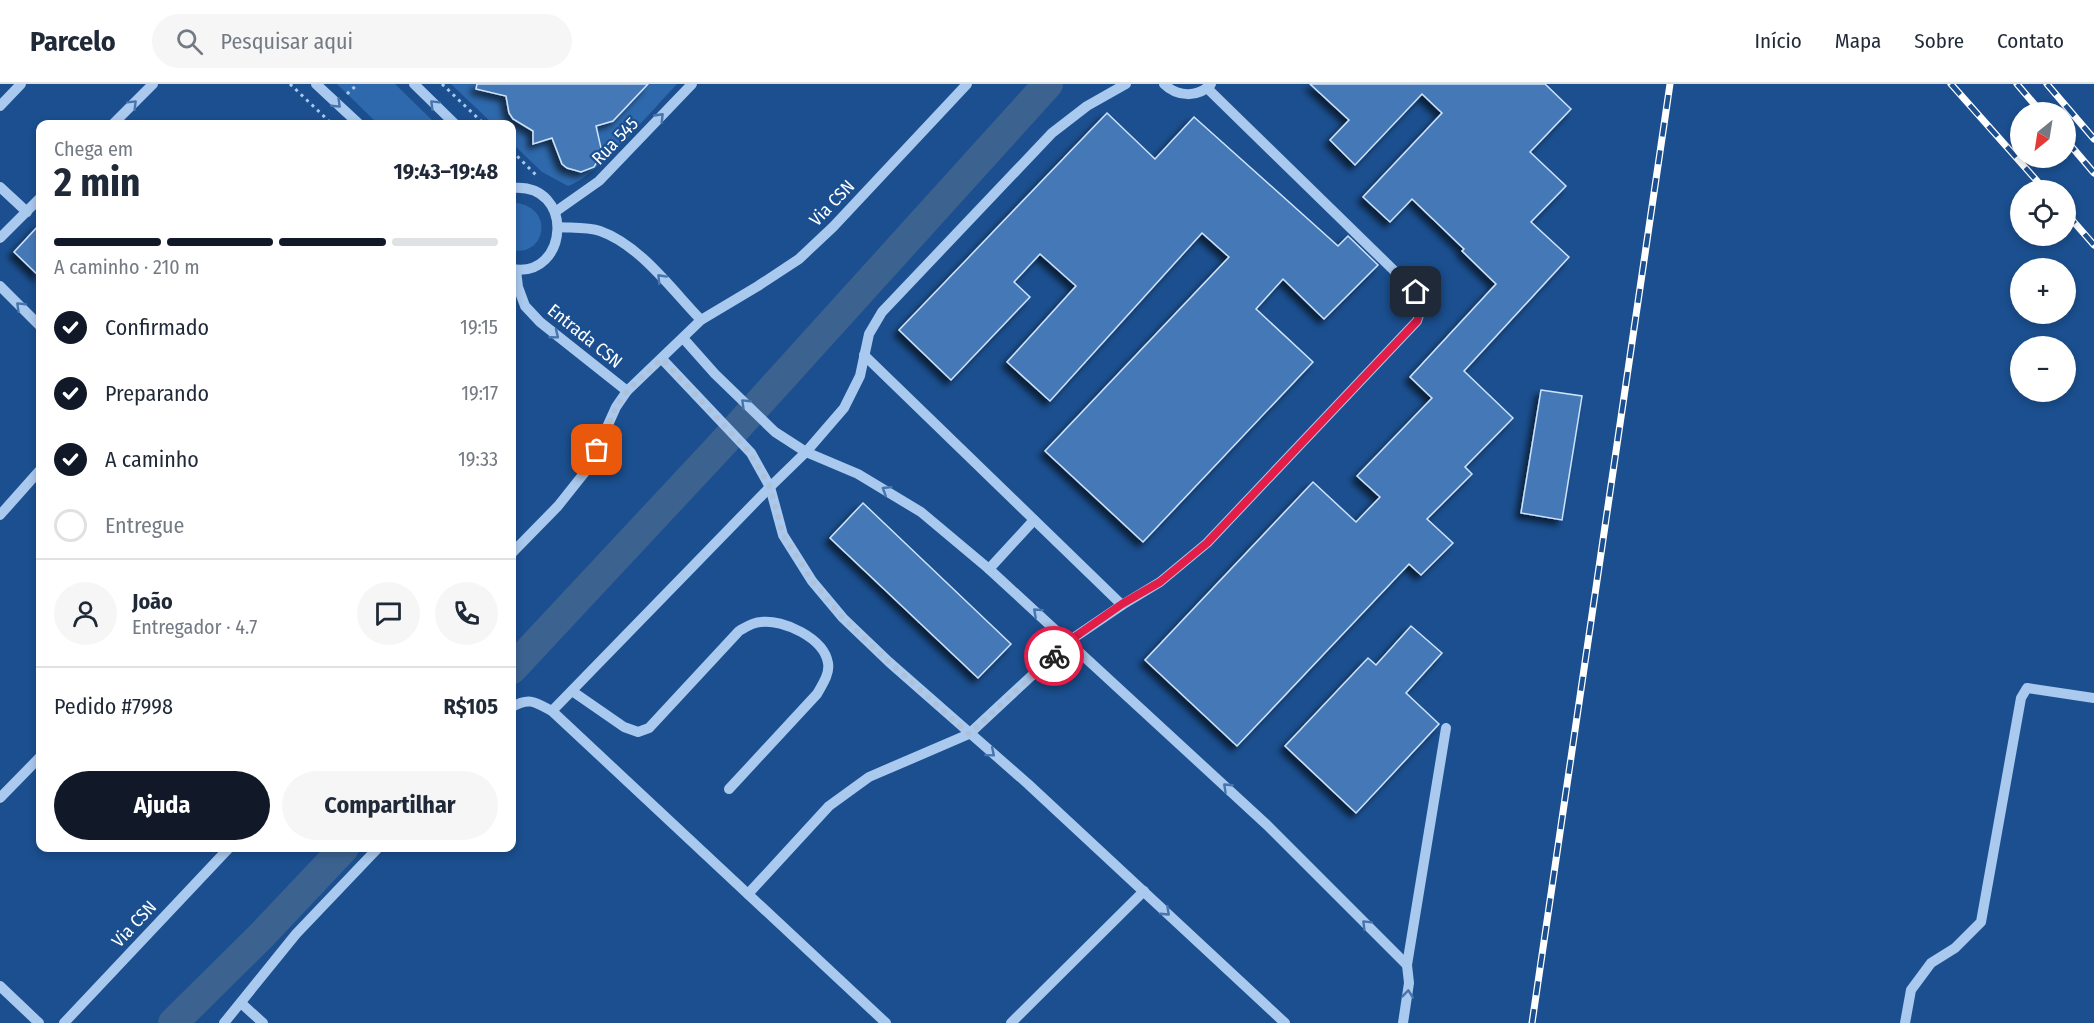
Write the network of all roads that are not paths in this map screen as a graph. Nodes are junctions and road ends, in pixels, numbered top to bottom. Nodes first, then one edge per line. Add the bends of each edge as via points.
1 (21, 84) edge
2 (153, 84) edge
3 (316, 84) edge
4 (414, 84) edge
5 (692, 84) edge
6 (967, 84) edge
7 (1126, 84) edge
8 (1164, 84) edge
9 (1209, 86) edge
10 (0, 106) edge
11 (117, 120) edge
12 (355, 120) edge
13 (451, 120) edge
14 (516, 186) edge
15 (0, 187) edge
16 (36, 202) edge
17 (27, 212) junction
18 (555, 212) junction
19 (558, 228) junction
20 (0, 238) edge
21 (516, 269) edge
22 (516, 278) edge
23 (0, 286) edge
24 (701, 320) junction
25 (36, 322) edge
26 (683, 338) junction
27 (864, 355) junction
28 (662, 359) junction
29 (627, 391) junction
30 (806, 452) junction
31 (36, 475) edge
32 (770, 487) junction
33 (0, 515) edge
34 (1034, 520) junction
35 (516, 549) edge
36 (989, 569) junction
37 (1122, 604) junction
38 (1069, 641) junction
39 (572, 691) junction
40 (2094, 698) edge
41 (516, 705) edge
42 (552, 711) junction
43 (1446, 728) dead end
44 (969, 734) junction
45 (36, 761) edge
46 (729, 789) dead end
47 (0, 798) edge
48 (225, 852) edge
49 (374, 852) edge
50 (1144, 891) junction
51 (748, 894) junction
52 (1407, 965) junction
53 (0, 986) edge
54 (241, 1003) junction
55 (39, 1023) edge
56 (64, 1023) edge
57 (224, 1023) edge
58 (263, 1023) edge
59 (886, 1023) edge
60 (1011, 1023) edge
61 (1285, 1023) edge
62 (1403, 1023) edge
63 (1905, 1023) edge

1 - 10 street
11 -> 2 street
3 -> 12 street
13 -> 4 street
18 -> 5 street, Rua 545 via 599,181
6 - 24 street, Via CSN via 799,259
7 - 27 street via 1087,106 1052,133 882,312 869,334
8 - 9 street via 1186,95
9 - 37 street via 1416,292 1422,306 1417,321 1207,543 1160,582
14 - 18 street via 540,195
15 - 17 street
16 - 17 street
17 - 20 street
18 - 19 street
19 - 21 street via 556,241 546,257 529,268
24 -> 19 street via 622,242 598,230
22 -> 29 street, Entrada CSN via 525,306 532,314
25 -> 23 street
24 - 26 street, Via CSN
26 - 28 street, Via CSN
30 -> 26 street via 775,432
27 - 30 street via 860,376 844,408
27 - 34 street
28 - 29 street
28 - 32 street via 750,453
29 - 35 street via 589,467
30 - 32 street
36 -> 30 street via 921,512 858,474
31 - 33 street
32 - 39 street
32 - 44 street via 783,535 812,581 843,618
34 - 36 street
34 - 37 street
38 -> 36 street
37 - 38 street
38 - 44 street
52 -> 38 street via 1267,825
39 - 42 street
39 - 46 street via 624,727 638,732 649,729 739,631 758,622 777,621 803,633 820,648 828,663 826,678 817,694
40 - 63 street via 2027,688 2021,698 1981,922 1924,972 1911,990
41 - 42 street via 534,702
42 - 51 street
43 - 52 street
44 -> 50 street
44 - 51 street via 869,777 837,800
45 - 47 street
48 - 56 street, Via CSN
49 - 54 street via 296,934
50 - 60 street
50 -> 61 street
51 - 59 street
62 -> 52 street via 1409,983
53 - 55 street
54 - 57 street
54 - 58 street

